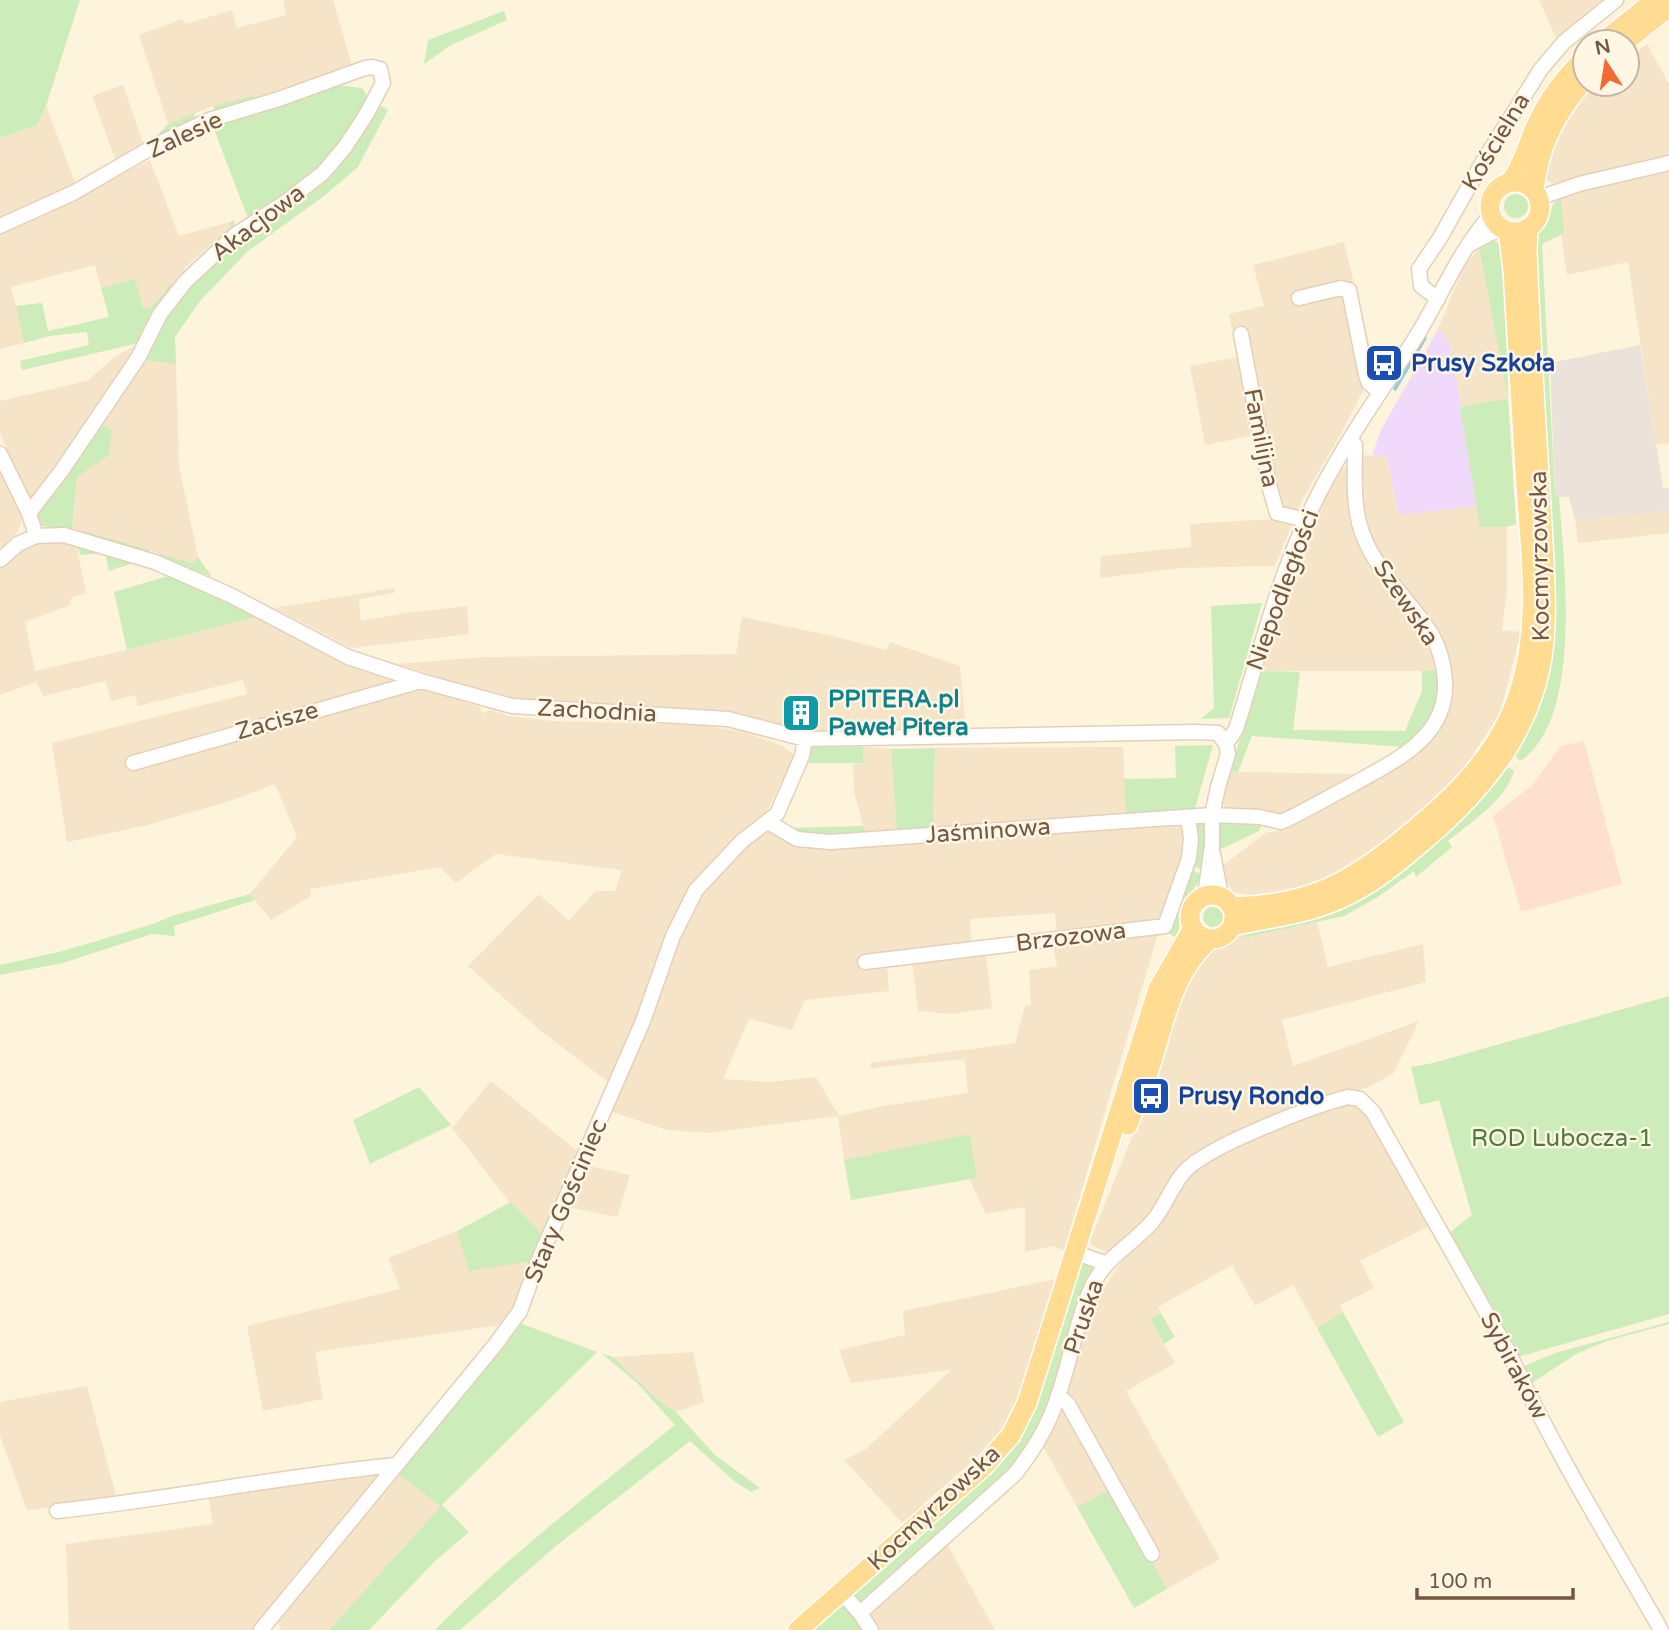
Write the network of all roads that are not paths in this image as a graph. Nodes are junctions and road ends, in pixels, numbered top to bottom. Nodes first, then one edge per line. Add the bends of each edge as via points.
1 (1616, 0) edge
2 (1655, 0) edge
3 (1669, 7) edge
4 (1620, 28) edge
5 (1641, 29) edge
6 (380, 69) joint
7 (1571, 73) edge
8 (1571, 96) edge
9 (1669, 163) edge
10 (1510, 182) junction
11 (1536, 194) junction
12 (1507, 225) junction
13 (0, 226) edge
14 (1300, 298) dead end
15 (1438, 299) junction
16 (1241, 334) dead end
17 (1380, 392) junction
18 (1349, 442) junction
19 (0, 454) edge
20 (29, 513) junction
21 (1306, 520) junction
22 (36, 536) junction
23 (0, 560) edge
24 (421, 681) junction
25 (805, 738) junction
26 (1226, 744) junction
27 (133, 763) dead end
28 (1212, 815) junction
29 (1188, 817) junction
30 (768, 822) junction
31 (1223, 907) junction
32 (1193, 928) junction
33 (1210, 939) junction
34 (865, 962) dead end
35 (1366, 1103) joint
36 (1092, 1205) junction
37 (1076, 1253) junction
38 (1105, 1263) junction
39 (1058, 1395) junction
40 (396, 1465) junction
41 (57, 1511) dead end
42 (1152, 1554) dead end
43 (842, 1593) junction
44 (860, 1613) junction
45 (268, 1628) edge
46 (798, 1630) edge
47 (872, 1630) edge
48 (1661, 1630) edge

1 - 15 street, Kościelna via 1564,42 1541,69 1419,269 1421,286
2 - 4 main road
3 - 5 main road
6 - 13 street, Zalesie via 365,68 209,120 73,193
6 - 20 street, Akacjowa via 383,83 345,147 323,173 235,235 186,282 160,314 138,358
7 - 10 main road via 1545,108
8 - 11 main road via 1548,134 1536,169
9 - 11 street
10 - 11 main road via 1523,183
10 - 12 main road via 1495,192 1490,204
11 - 12 main road via 1539,215
12 - 15 street, Niepodległości via 1469,245
12 - 31 main road, Kocmyrzowska via 1532,602 1527,661 1509,718 1493,747 1457,792 1364,870 1298,900
14 - 17 street via 1349,290 1366,375
15 - 17 street, Niepodległości
16 - 21 street, Familijna via 1277,513
17 - 18 street, Niepodległości
18 - 21 street, Niepodległości
18 - 28 street, Szewska via 1355,445 1356,500 1363,535 1382,569 1433,636 1444,672 1442,711 1420,743 1293,817 1281,822
19 - 20 street
20 - 22 street
21 - 26 street, Niepodległości via 1289,559 1236,729
22 - 23 street
22 - 24 street, Zachodnia via 64,536 155,562 230,595 348,657
24 - 25 street, Zachodnia via 512,706 728,719
24 - 27 street, Zacisze
25 - 26 street, Zachodnia via 1197,732 1218,733
25 - 30 street, Stary Gościniec via 777,814
26 - 28 street, Niepodległości via 1228,754
28 - 29 street, Jaśminowa
28 - 31 street, Niepodległości via 1212,845
29 - 30 street, Jaśminowa via 830,842 797,839
29 - 34 street, Brzozowa via 1189,859 1165,926
30 - 40 street, Stary Gościniec via 742,841 696,890 520,1311
31 - 32 main road, Kocmyrzowska via 1192,908
31 - 33 main road, Kocmyrzowska via 1223,936
32 - 33 main road
32 - 36 main road, Kocmyrzowska via 1158,989
33 - 36 main road, Kocmyrzowska via 1185,969 1167,1004 1143,1086
35 - 38 street, Pruska via 1354,1097 1342,1099 1256,1130 1208,1154 1185,1171 1152,1221
35 - 48 street, Sybiraków
36 - 37 main road, Kocmyrzowska
37 - 38 street
37 - 43 main road, Kocmyrzowska via 1027,1404 1011,1435 978,1471
38 - 39 street, Pruska via 1089,1293
39 - 42 street via 1068,1404
39 - 44 street, Pruska via 1032,1450 1004,1487
40 - 41 street
40 - 45 street, Stary Gościniec
43 - 44 street
43 - 46 main road, Kocmyrzowska
44 - 47 street

